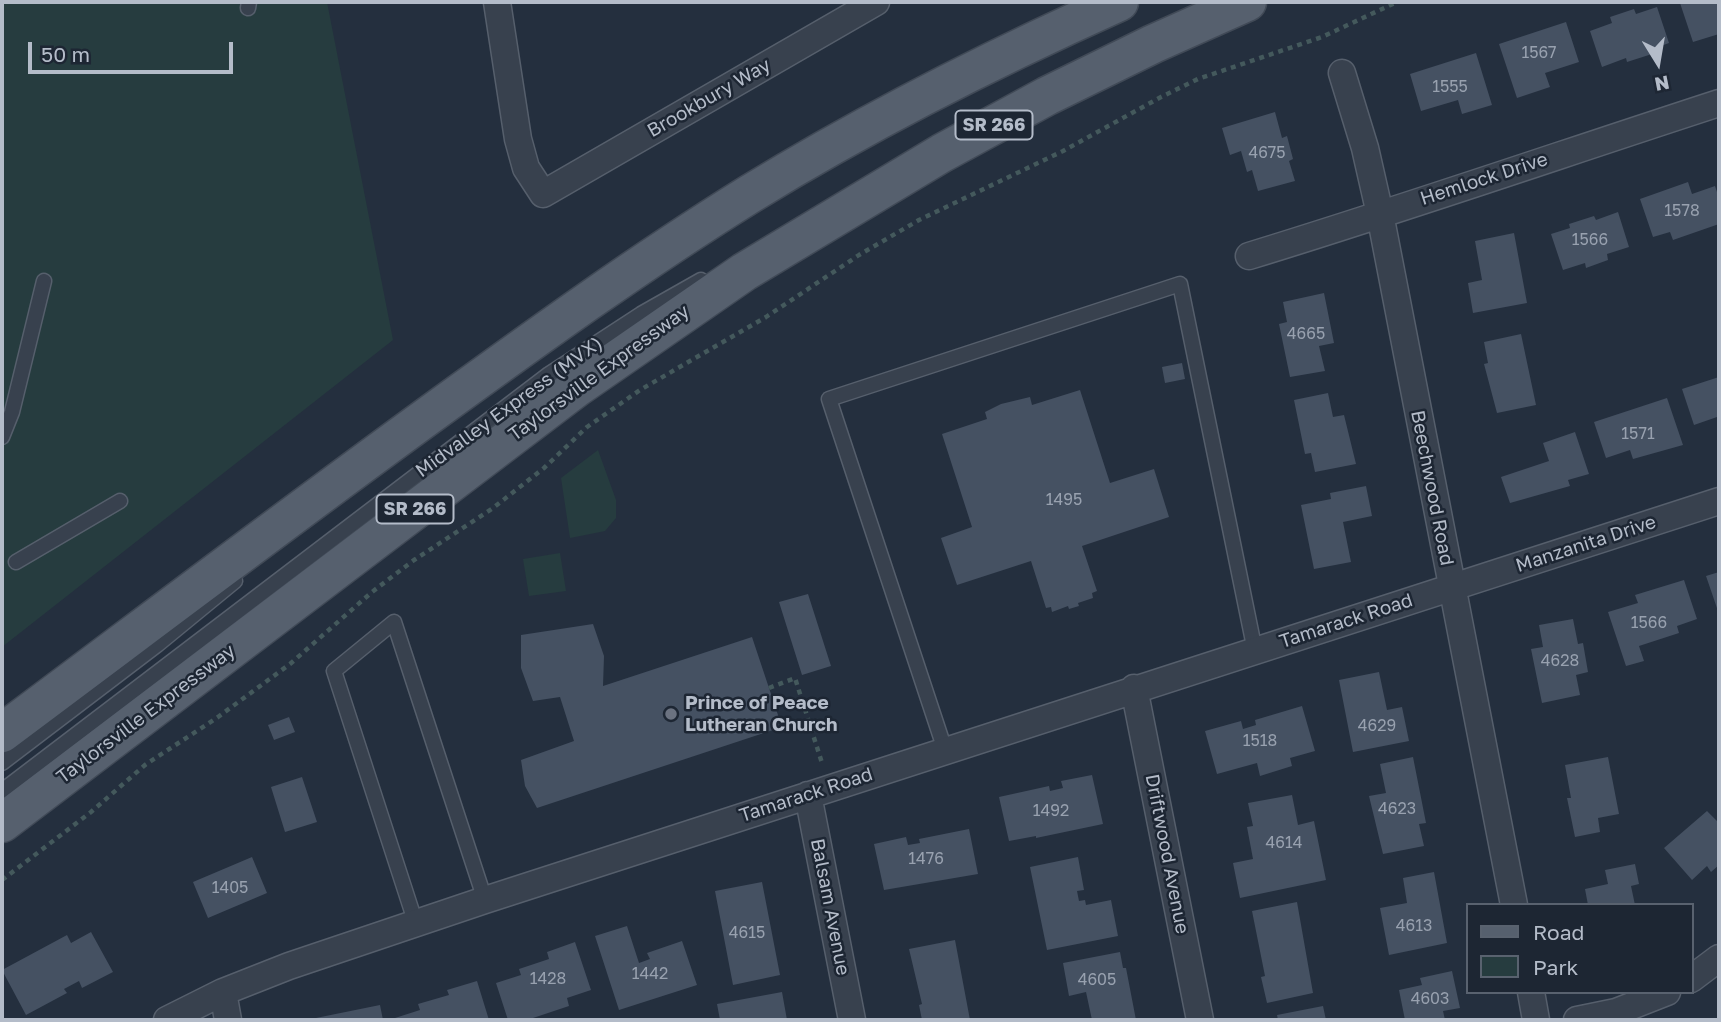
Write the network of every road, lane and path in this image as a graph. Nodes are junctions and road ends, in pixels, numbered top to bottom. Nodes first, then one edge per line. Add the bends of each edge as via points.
1 (497, 2) edge
2 (876, 2) edge
3 (1119, 2) edge
4 (1247, 2) edge
5 (1397, 2) edge
6 (1342, 73) dead end
7 (1719, 103) edge
8 (840, 213) junction
9 (1380, 214) junction
10 (1249, 256) dead end
11 (44, 281) dead end
12 (2, 437) edge
13 (343, 478) junction
14 (1719, 500) edge
15 (120, 501) dead end
16 (265, 555) dead end
17 (16, 562) dead end
18 (246, 572) dead end
19 (1451, 587) junction
20 (1255, 651) junction
21 (769, 688) dead end
22 (1134, 688) junction
23 (2, 733) edge
24 (946, 750) junction
25 (2, 763) edge
26 (822, 764) dead end
27 (2, 791) edge
28 (808, 794) junction
29 (2, 823) edge
30 (2, 880) edge
31 (485, 900) junction
32 (1514, 903) edge
33 (415, 924) junction
34 (1719, 958) edge
35 (1693, 978) edge
36 (223, 992) junction
37 (1531, 994) edge
38 (1662, 994) edge
39 (167, 1020) edge
40 (228, 1020) edge
41 (852, 1020) edge
42 (1200, 1020) edge
43 (1536, 1020) edge
44 (1577, 1020) edge

1 - 2 street, Brookbury Way via 518,139 526,168 543,194
3 - 13 main road, SR 266 via 946,84 748,195 555,323
4 - 8 main road, Taylorsville Expressway / SR 266 via 1047,96
5 - 30 path via 1321,37 1198,79 1040,163 919,220 640,390 587,427 493,508 372,592 290,664 145,765
6 - 9 street, Beechwood Road
7 - 9 street, Hemlock Drive
8 - 27 lane, Midvalley Express (MVX) via 722,269 548,374
8 - 29 main road, Taylorsville Expressway / SR 266 via 744,272 576,388
9 - 10 street, Hemlock Drive
9 - 19 street, Beechwood Road
11 - 12 lane
13 - 16 lane
13 - 23 main road, SR 266
14 - 19 street, Manzanita Drive
15 - 17 lane
18 - 25 lane
19 - 20 street, Tamarack Road
19 - 32 street, Beechwood Road
20 - 22 street, Tamarack Road
20 - 24 lane via 1180,284 829,399
21 - 26 path via 795,678
22 - 24 street, Tamarack Road
22 - 42 street, Driftwood Avenue
24 - 28 street, Tamarack Road
28 - 31 street, Tamarack Road
28 - 41 street, Balsam Avenue
31 - 33 street, Tamarack Road
31 - 33 lane via 394,622 334,671
33 - 36 street, Tamarack Road
34 - 35 street
36 - 39 street, Tamarack Road
36 - 40 street
37 - 43 street
38 - 44 street via 1616,1012

